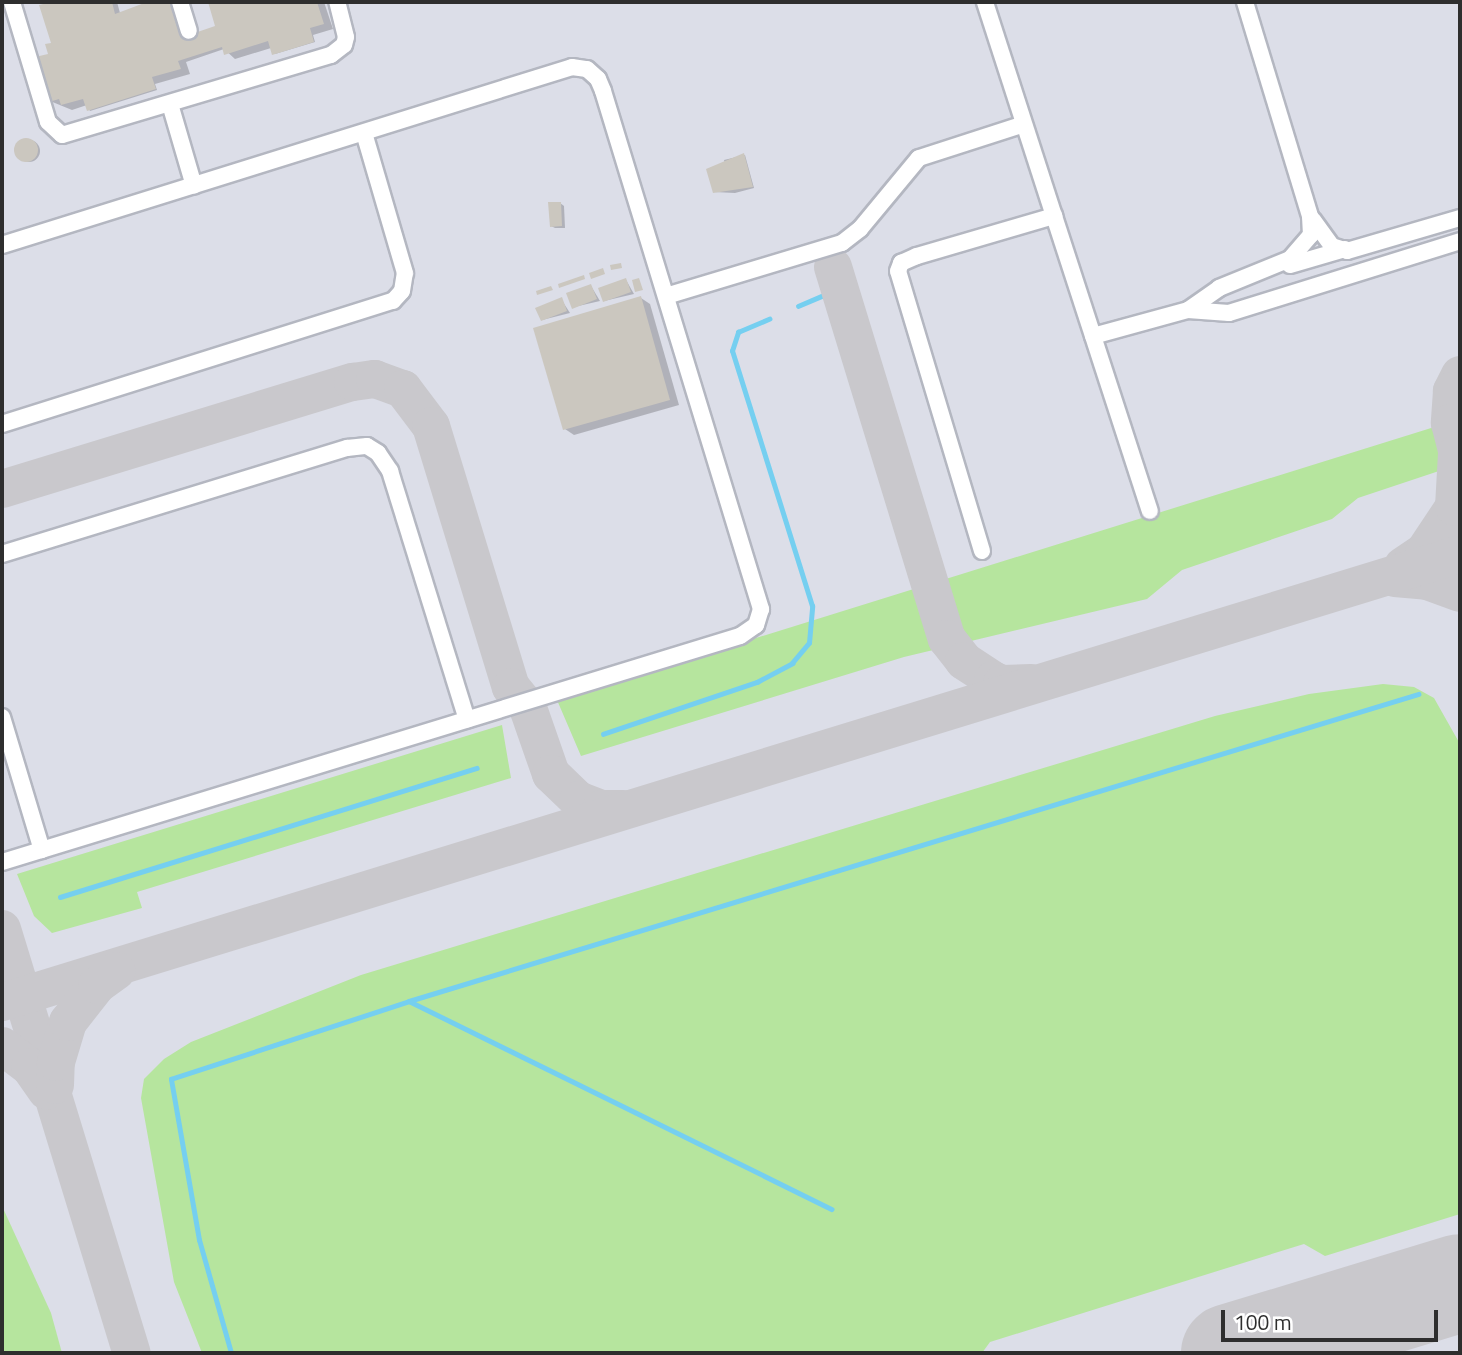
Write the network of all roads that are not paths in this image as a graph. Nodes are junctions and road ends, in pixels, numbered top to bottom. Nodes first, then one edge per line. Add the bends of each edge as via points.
1 (12, 2) edge
2 (180, 2) edge
3 (337, 2) edge
4 (985, 2) edge
5 (1236, 2) edge
6 (1245, 2) edge
7 (189, 31) dead end
8 (1264, 62) junction
9 (170, 104) junction
10 (1021, 125) junction
11 (363, 133) junction
12 (194, 186) junction
13 (1310, 214) junction
14 (1054, 216) junction
15 (1460, 218) edge
16 (1460, 241) edge
17 (2, 245) edge
18 (1339, 250) junction
19 (1267, 272) junction
20 (666, 296) junction
21 (1188, 310) junction
22 (1093, 336) junction
23 (2, 424) edge
24 (1150, 512) dead end
25 (982, 551) dead end
26 (2, 554) edge
27 (2, 717) edge
28 (467, 719) junction
29 (42, 850) junction
30 (2, 862) edge

1 - 9 lane via 48,122 56,133 68,134
2 - 7 lane
3 - 9 lane via 346,37 339,51
4 - 10 lane
5 - 8 lane
6 - 8 lane
8 - 13 lane
9 - 12 lane
10 - 14 lane
10 - 20 lane via 919,158 855,234 842,243
11 - 12 lane
11 - 20 lane via 572,67 587,69 603,91
11 - 23 lane via 405,273 402,290 393,301
12 - 17 lane
13 - 18 lane via 1320,233
13 - 19 lane via 1311,235 1302,249
14 - 22 lane
14 - 25 lane via 917,256 901,263 898,271
15 - 18 lane
16 - 21 lane via 1229,313
18 - 19 lane
19 - 21 lane via 1219,288
20 - 28 lane via 759,599 760,618 740,636
21 - 22 lane
22 - 24 lane
26 - 28 lane via 347,448 367,446 383,458 390,471
27 - 29 lane
28 - 29 lane
29 - 30 lane

